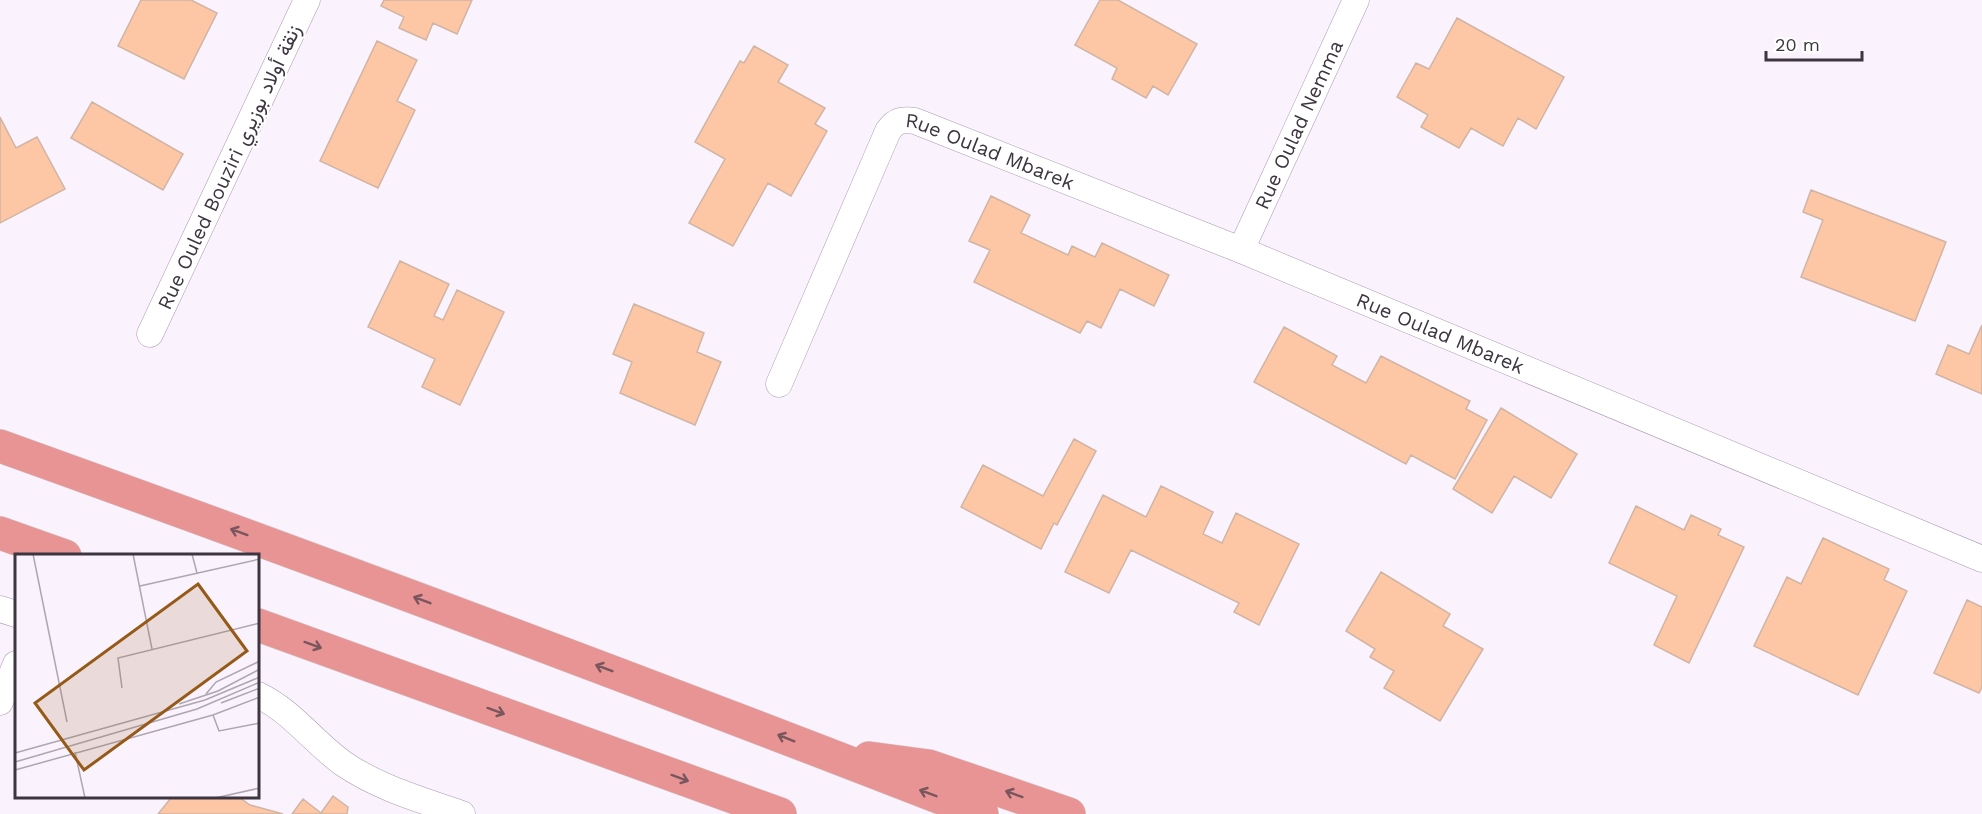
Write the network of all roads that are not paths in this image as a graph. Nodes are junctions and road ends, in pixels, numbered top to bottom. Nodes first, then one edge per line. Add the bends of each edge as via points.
1 (307, 0) edge
2 (1356, 0) edge
3 (1241, 250) junction
4 (150, 334) dead end
5 (779, 384) dead end
6 (0, 446) edge
7 (0, 533) edge
8 (59, 554) edge
9 (1982, 559) edge
10 (0, 609) edge
11 (15, 614) edge
12 (260, 626) edge
13 (15, 666) edge
14 (260, 696) edge
15 (0, 702) edge
16 (841, 760) junction
17 (462, 814) edge
18 (780, 814) edge
19 (982, 814) edge
20 (1068, 814) edge

1 - 4 street, Rue Ouled Bouziri زنقة أولاد بوزيري
2 - 3 street, Rue Oulad Nemma
3 - 5 street, Rue Oulad Mbarek via 904,119 888,131
3 - 9 street, Rue Oulad Mbarek
16 -> 6 highway via 296,552
7 - 8 highway
10 - 11 street
12 -> 18 highway
13 - 15 street
14 - 17 street via 288,713 329,752 369,778
19 -> 16 highway
20 -> 16 highway via 929,766 873,757

